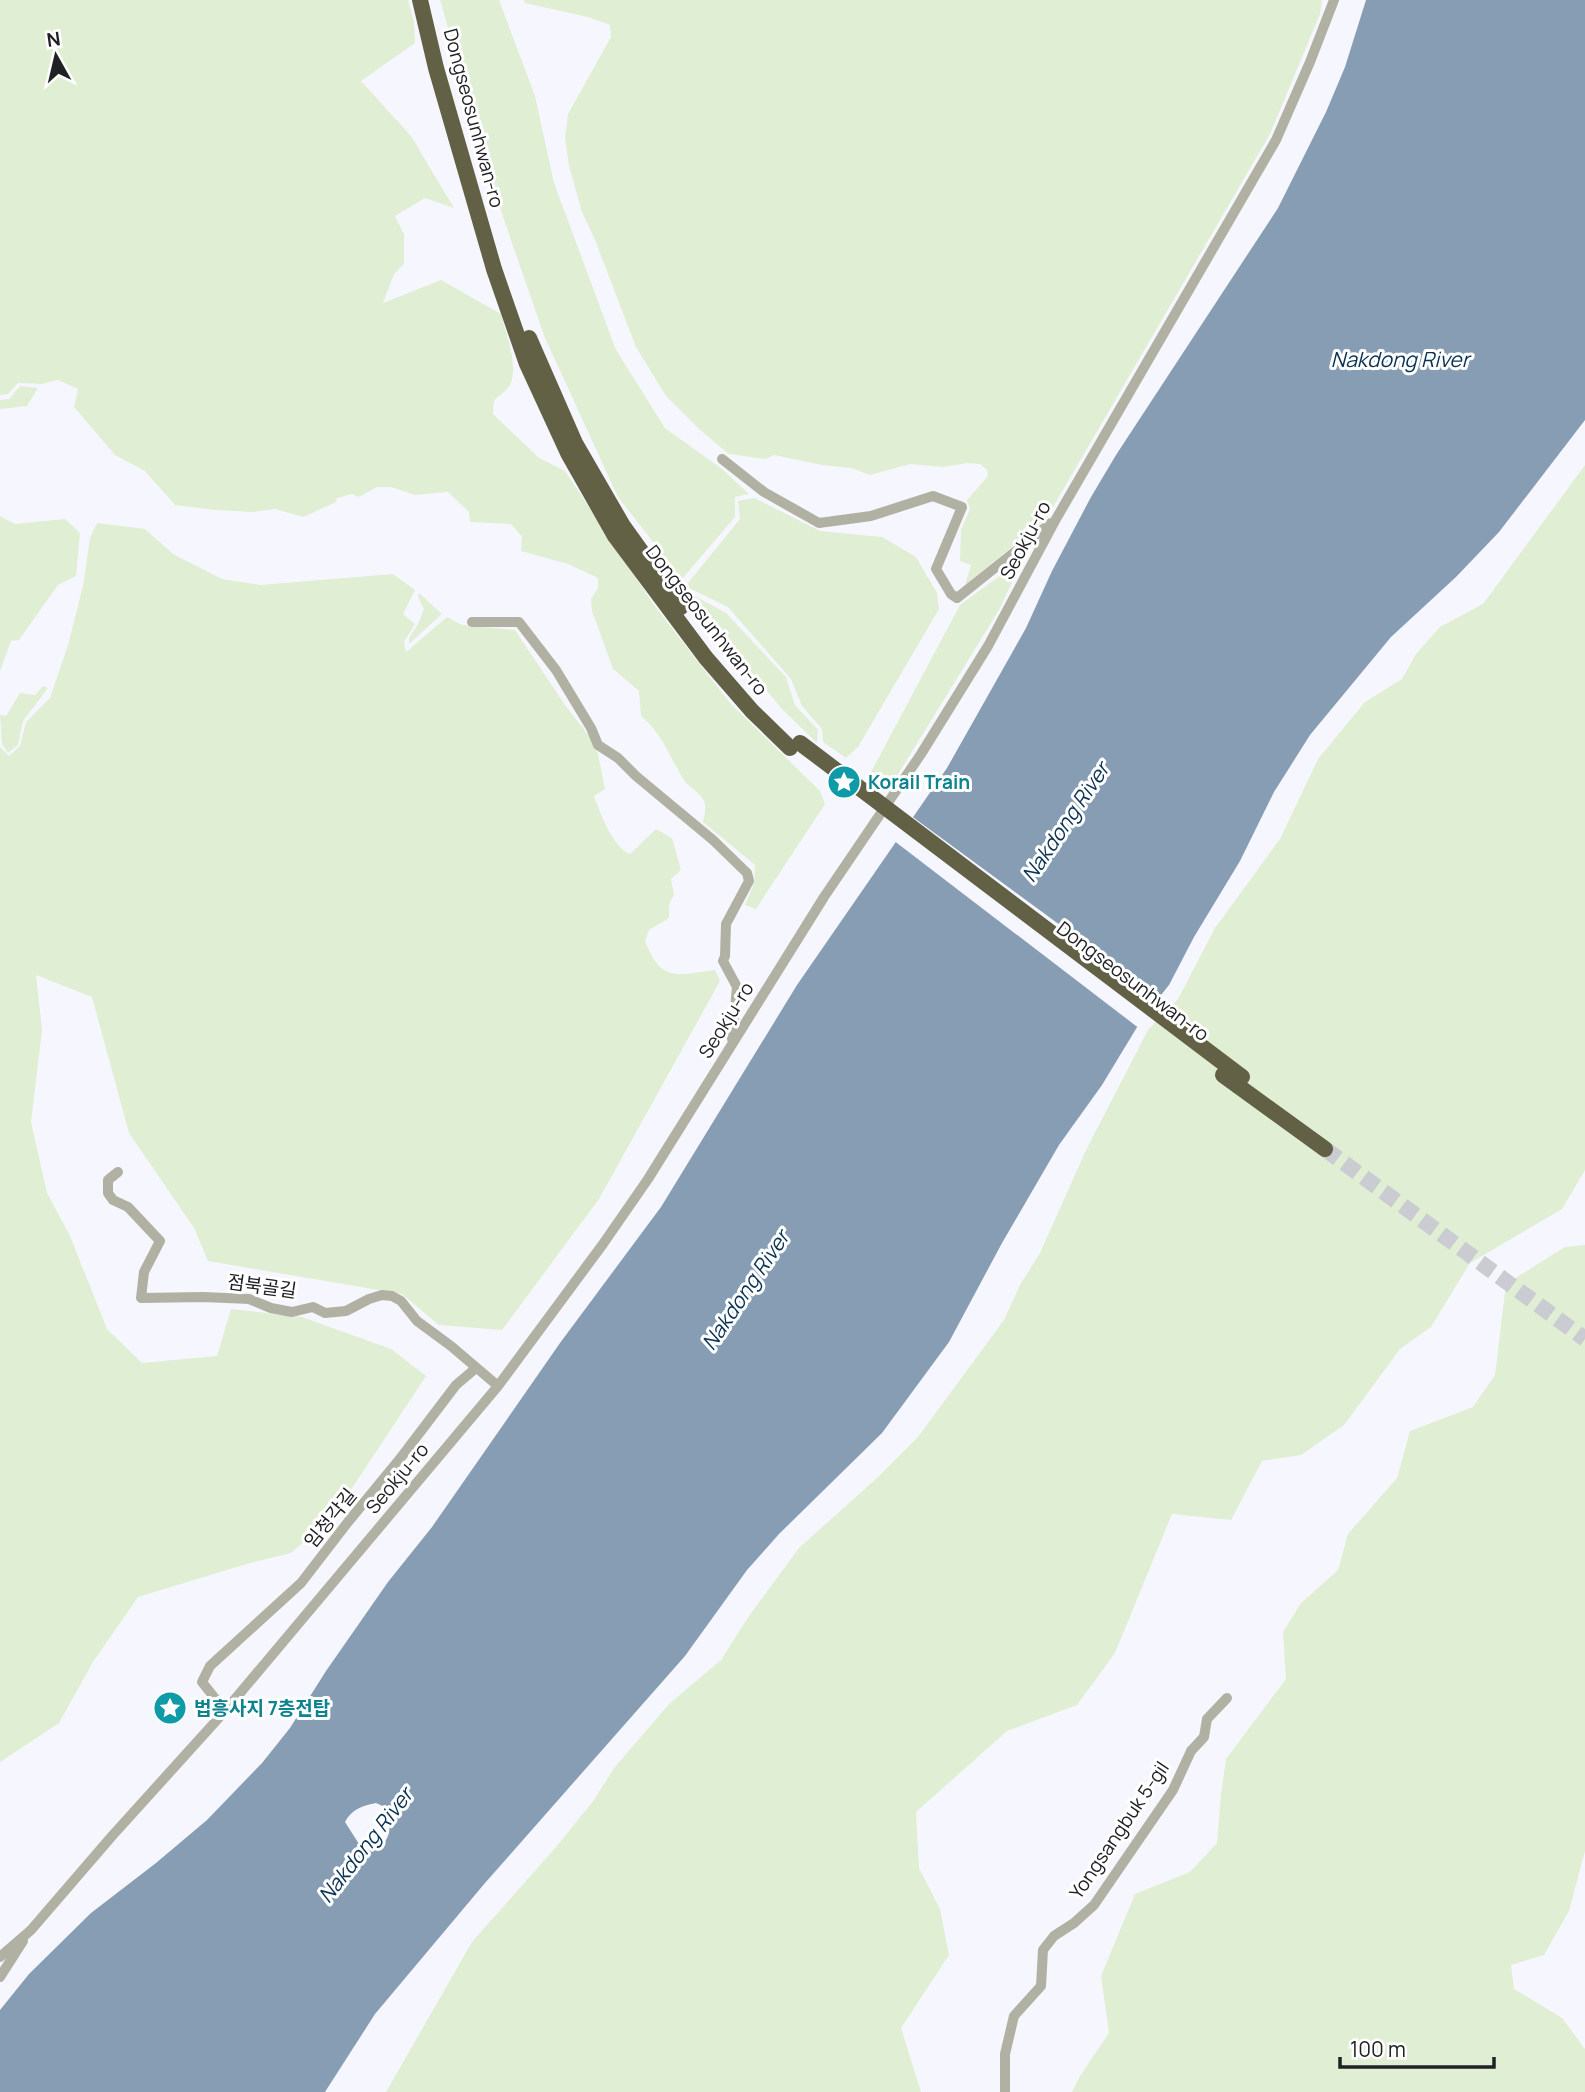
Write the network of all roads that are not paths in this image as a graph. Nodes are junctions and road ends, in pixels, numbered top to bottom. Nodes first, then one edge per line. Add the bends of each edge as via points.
1 (420, 0) edge
2 (430, 0) edge
3 (1334, 0) edge
4 (722, 459) dead end
5 (1056, 519) junction
6 (472, 622) dead end
7 (795, 746) junction
8 (732, 1042) junction
9 (118, 1172) dead end
10 (476, 1368) junction
11 (498, 1386) junction
12 (1227, 1698) dead end
13 (225, 1711) junction
14 (30, 1930) junction
15 (0, 1957) edge
16 (0, 1977) edge
17 (1005, 2092) edge

1 - 7 highway, Dongseosunhwan-ro via 494,270 527,364 568,453 615,536 706,658 752,711
2 - 7 highway, Dongseosunhwan-ro via 502,259 535,354 575,443 623,526 710,647
3 - 5 street, Seokju-ro via 1276,140
4 - 5 street via 764,492 819,523 871,516 933,496 962,507 936,569 957,598
5 - 8 street, Seokju-ro via 988,646
6 - 8 street via 519,622 556,670 598,745 747,873 749,881 726,924 723,961 737,987
7 - 7 highway, Dongseosunhwan-ro, bridge via 1223,1075 1327,1145 1242,1077
8 - 11 street, Seokju-ro via 648,1179
9 - 10 street, 점북골길 via 108,1180 107,1194 128,1207 160,1241 144,1272 141,1298 249,1299 292,1312 313,1307 324,1312 346,1311 369,1298 392,1296
10 - 11 street, 점북골길
10 - 13 street, 임청각길 via 456,1385 301,1583 210,1666 202,1682
11 - 13 street, Seokju-ro
12 - 17 street, Yongsangbuk 5-gil via 1207,1720 1204,1737 1191,1751 1173,1790 1094,1905 1043,1950 1041,1986 1014,2016 1005,2054
13 - 14 street, Seokju-ro
14 - 15 street, Seokju-ro
14 - 16 street

